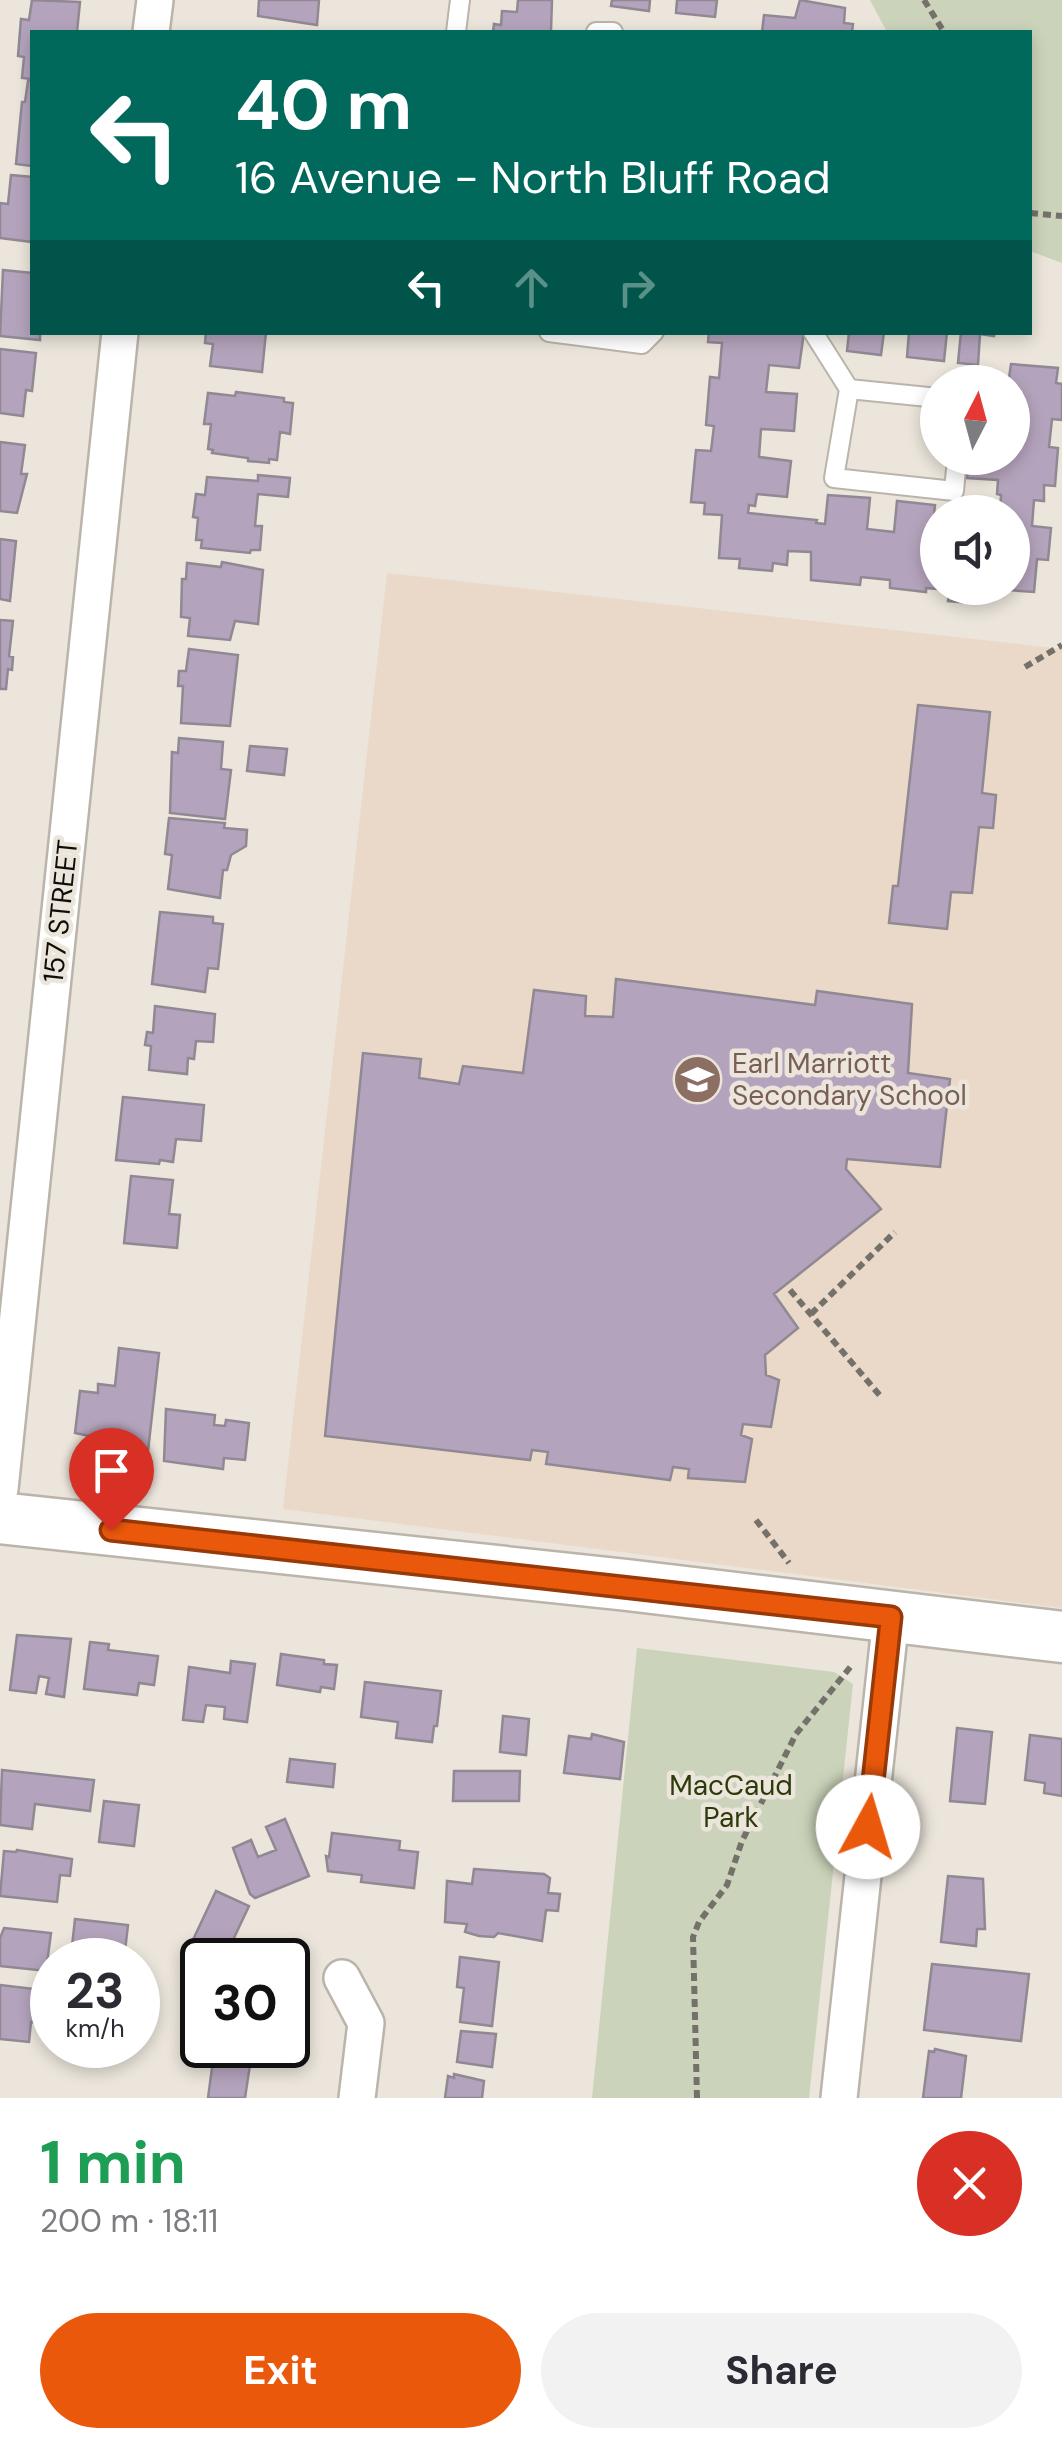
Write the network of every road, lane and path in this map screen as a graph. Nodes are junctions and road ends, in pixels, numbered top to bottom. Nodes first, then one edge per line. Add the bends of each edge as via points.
1 (155, 0) edge
2 (460, 0) edge
3 (924, 0) edge
4 (152, 30) edge
5 (456, 30) edge
6 (943, 30) edge
7 (1032, 213) edge
8 (1062, 216) edge
9 (120, 335) edge
10 (573, 335) edge
11 (651, 335) edge
12 (815, 335) edge
13 (849, 389) junction
14 (920, 396) edge
15 (955, 475) edge
16 (1062, 646) edge
17 (1024, 667) dead end
18 (895, 1232) dead end
19 (790, 1290) dead end
20 (810, 1314) junction
21 (882, 1398) dead end
22 (0, 1488) edge
23 (0, 1518) edge
24 (756, 1520) dead end
25 (788, 1563) dead end
26 (891, 1617) junction
27 (1062, 1637) edge
28 (853, 1663) dead end
29 (342, 1978) dead end
30 (358, 2098) edge
31 (697, 2098) edge
32 (839, 2098) edge

1 - 4 street
2 - 5 lane
3 - 6 path
7 - 8 path
9 - 22 street, 157 STREET
10 - 11 lane via 642,344
12 - 13 lane
13 - 14 lane
13 - 15 lane via 834,478 954,490
16 - 17 path
18 - 20 path
19 - 20 path
20 - 21 path
23 - 26 main road
24 - 25 path
26 - 27 main road
26 - 32 street
28 - 31 path via 796,1734 742,1840 727,1885 699,1922
29 - 30 street via 366,2023

